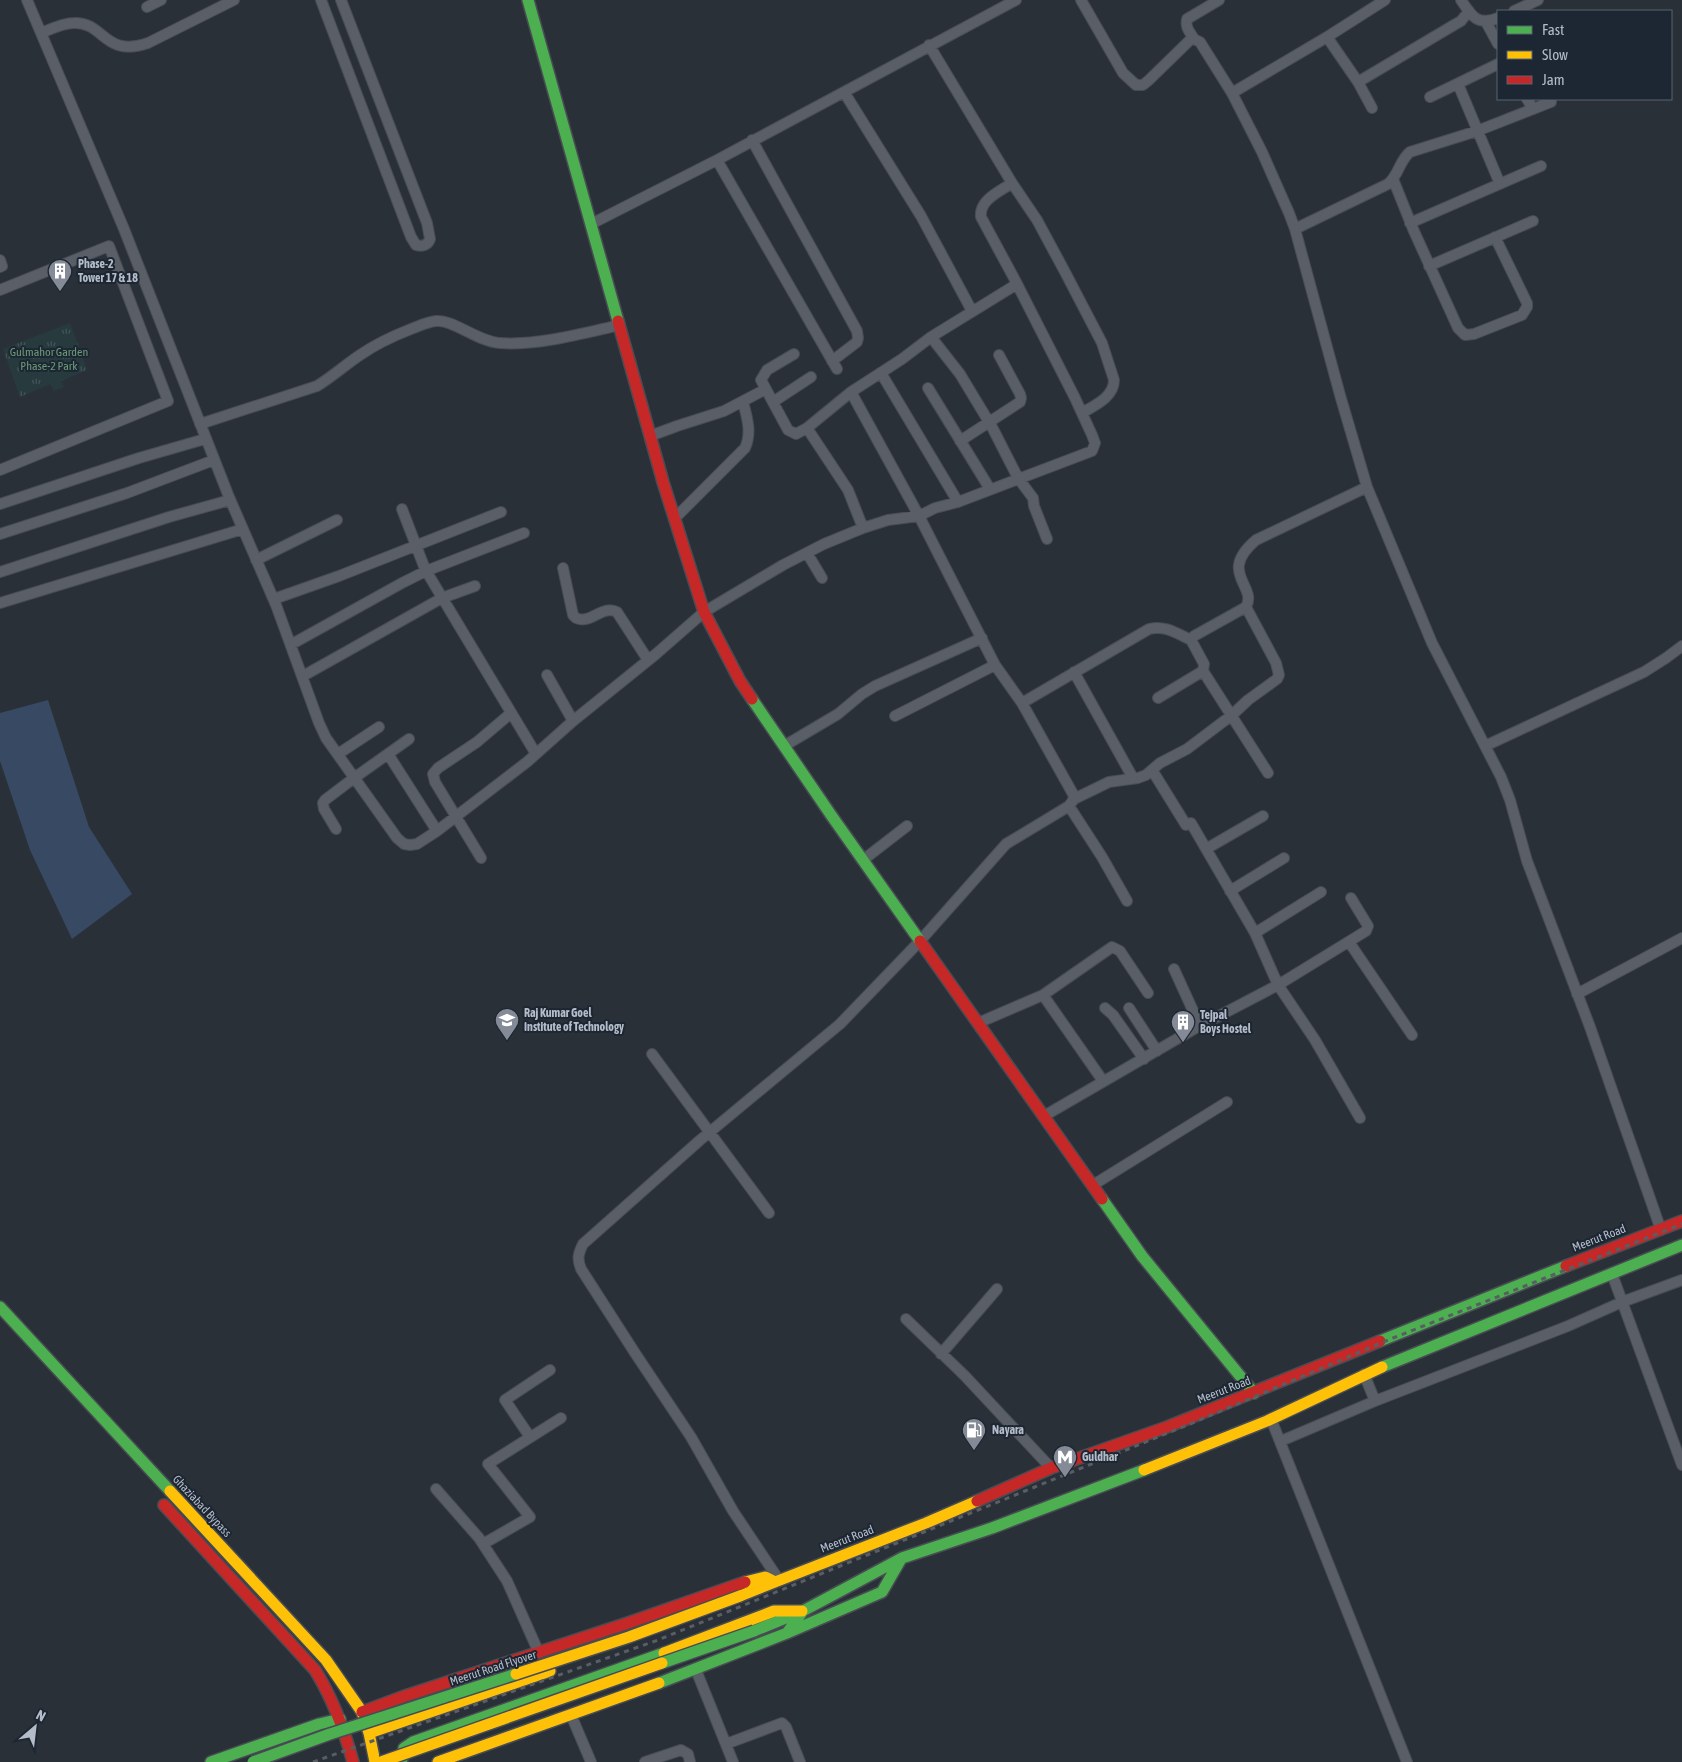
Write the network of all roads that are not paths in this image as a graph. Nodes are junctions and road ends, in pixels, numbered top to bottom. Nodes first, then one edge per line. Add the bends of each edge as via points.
1 (28, 0) edge
2 (161, 0) edge
3 (234, 0) edge
4 (320, 0) edge
5 (341, 0) edge
6 (528, 0) edge
7 (1016, 0) edge
8 (1081, 0) edge
9 (1220, 0) edge
10 (1385, 0) edge
11 (1461, 0) edge
12 (1538, 0) edge
13 (147, 7) dead end
14 (1516, 10) edge
15 (1469, 11) junction
16 (1497, 18) edge
17 (1486, 22) junction
18 (41, 33) junction
19 (1327, 37) junction
20 (1194, 39) junction
21 (1497, 42) edge
22 (929, 45) junction
23 (1497, 64) edge
24 (370, 75) junction
25 (352, 81) junction
26 (1358, 82) junction
27 (1458, 84) junction
28 (844, 92) junction
29 (1232, 93) junction
30 (1430, 98) dead end
31 (1528, 100) edge
32 (1551, 102) dead end
33 (1372, 108) dead end
34 (1533, 109) junction
35 (1477, 130) junction
36 (752, 140) junction
37 (717, 160) junction
38 (1541, 166) dead end
39 (1393, 179) junction
40 (1012, 184) junction
41 (1500, 184) junction
42 (1533, 221) dead end
43 (1410, 223) junction
44 (591, 224) junction
45 (1296, 229) junction
46 (1495, 238) junction
47 (0, 260) edge
48 (1429, 266) junction
49 (0, 267) edge
50 (1017, 284) junction
51 (0, 290) edge
52 (972, 311) junction
53 (620, 325) junction
54 (931, 337) junction
55 (794, 354) dead end
56 (999, 356) dead end
57 (881, 373) junction
58 (811, 378) dead end
59 (928, 388) dead end
60 (766, 389) junction
61 (851, 392) junction
62 (743, 402) junction
63 (773, 402) junction
64 (1082, 413) junction
65 (990, 423) junction
66 (200, 424) junction
67 (807, 428) junction
68 (650, 436) junction
69 (205, 439) junction
70 (960, 441) junction
71 (214, 460) junction
72 (0, 470) edge
73 (1018, 478) junction
74 (1368, 487) junction
75 (990, 489) junction
76 (230, 500) junction
77 (958, 502) junction
78 (0, 504) edge
79 (402, 509) dead end
80 (501, 512) dead end
81 (919, 516) junction
82 (675, 518) junction
83 (337, 520) dead end
84 (864, 528) junction
85 (243, 529) junction
86 (524, 533) dead end
87 (0, 534) edge
88 (1047, 539) dead end
89 (415, 545) junction
90 (807, 553) junction
91 (256, 560) junction
92 (562, 568) dead end
93 (426, 571) junction
94 (0, 572) edge
95 (822, 578) dead end
96 (475, 586) dead end
97 (442, 598) junction
98 (274, 600) junction
99 (0, 603) edge
100 (1246, 608) junction
101 (704, 612) junction
102 (982, 638) junction
103 (1191, 640) junction
104 (292, 644) junction
105 (1682, 646) edge
106 (648, 660) junction
107 (995, 665) junction
108 (1203, 671) junction
109 (1074, 672) junction
110 (547, 675) dead end
111 (303, 676) junction
112 (1158, 698) dead end
113 (1022, 703) junction
114 (511, 713) junction
115 (1232, 715) junction
116 (895, 716) dead end
117 (573, 721) junction
118 (379, 727) dead end
119 (410, 739) dead end
120 (784, 746) junction
121 (1484, 746) junction
122 (338, 754) junction
123 (388, 754) junction
124 (536, 754) junction
125 (1152, 770) junction
126 (1268, 773) dead end
127 (354, 778) junction
128 (1133, 778) junction
129 (1072, 802) junction
130 (455, 816) junction
131 (1263, 816) dead end
132 (907, 826) dead end
133 (336, 829) dead end
134 (437, 831) junction
135 (1206, 849) junction
136 (481, 858) dead end
137 (1284, 858) dead end
138 (863, 860) junction
139 (1230, 892) junction
140 (1320, 892) dead end
141 (1351, 898) dead end
142 (1127, 901) dead end
143 (1254, 933) junction
144 (1682, 938) edge
145 (920, 941) junction
146 (1349, 942) junction
147 (1174, 969) dead end
148 (1278, 985) junction
149 (1148, 993) dead end
150 (1577, 994) junction
151 (1044, 995) junction
152 (1105, 1008) dead end
153 (1129, 1008) dead end
154 (978, 1023) junction
155 (1200, 1026) junction
156 (1412, 1035) dead end
157 (1157, 1051) junction
158 (652, 1054) dead end
159 (1144, 1059) junction
160 (1103, 1081) junction
161 (1227, 1102) dead end
162 (1044, 1116) junction
163 (1360, 1118) dead end
164 (710, 1132) junction
165 (1093, 1185) junction
166 (769, 1213) dead end
167 (1682, 1221) edge
168 (1661, 1230) junction
169 (1682, 1245) edge
170 (1612, 1274) junction
171 (1682, 1280) edge
172 (997, 1289) dead end
173 (1622, 1302) junction
174 (0, 1308) edge
175 (906, 1319) dead end
176 (941, 1354) junction
177 (550, 1370) dead end
178 (1364, 1374) junction
179 (1254, 1393) junction
180 (1375, 1401) junction
181 (561, 1418) dead end
182 (1271, 1419) junction
183 (530, 1438) junction
184 (1280, 1441) junction
185 (1682, 1465) edge
186 (1051, 1468) junction
187 (436, 1489) dead end
188 (154, 1494) dead end
189 (483, 1544) junction
190 (896, 1548) junction
191 (777, 1582) junction
192 (740, 1596) joint
193 (803, 1611) junction
194 (787, 1634) junction
195 (540, 1654) junction
196 (696, 1670) junction
197 (395, 1700) junction
198 (362, 1712) junction
199 (571, 1715) junction
200 (340, 1719) junction
201 (405, 1721) junction
202 (369, 1733) junction
203 (726, 1744) junction
204 (211, 1762) edge
205 (253, 1762) edge
206 (353, 1762) edge
207 (375, 1762) edge
208 (382, 1762) edge
209 (402, 1762) edge
210 (438, 1762) edge
211 (591, 1762) edge
212 (645, 1762) edge
213 (690, 1762) edge
214 (733, 1762) edge
215 (800, 1762) edge
216 (1407, 1762) edge

1 - 18 street
2 - 13 street
3 - 18 street via 138,47 125,48 112,43 81,23
4 - 25 street
5 - 24 street
6 - 44 main road
7 - 22 street
8 - 20 street via 1123,73 1136,86 1143,85
9 - 20 street via 1187,19 1186,24
10 - 19 street
11 - 15 street
12 - 14 street
15 - 17 street
15 - 26 street via 1454,25
16 - 17 street
17 - 21 street
18 - 66 street via 124,229
19 - 26 street
19 - 29 street
20 - 29 street via 1200,42
22 - 28 street
22 - 40 street
23 - 27 street
24 - 25 street
24 - 25 street via 428,223 430,239 426,244 416,245 411,237
26 - 33 street
27 - 30 street
27 - 35 street
28 - 36 street
28 - 52 street via 921,216
29 - 45 street
31 - 34 street
32 - 34 street
34 - 35 street
35 - 39 street via 1410,152
35 - 41 street
36 - 37 street
36 - 37 street via 856,331 858,342 835,365
37 - 44 street
38 - 41 street
39 - 43 street
39 - 45 street
40 - 50 street via 987,200 980,211
40 - 64 street via 1037,220 1107,356 1114,380 1113,391
41 - 43 street
42 - 46 street
43 - 48 street
44 - 53 main road
45 - 74 street
46 - 48 street
46 - 48 street via 1527,304 1522,315 1465,335 1458,328
47 - 49 street
50 - 52 street
50 - 64 street
51 - 72 street via 109,246 168,401
52 - 54 street
53 - 66 street via 559,339 500,343 487,341 445,321 429,322 378,344 317,386
53 - 68 main road
54 - 57 street
54 - 65 street via 960,374
55 - 60 street via 767,370 761,380
56 - 65 street via 1021,398 1017,406
57 - 61 street
57 - 77 street
58 - 63 street
59 - 70 street
60 - 62 street
60 - 63 street
61 - 67 street
61 - 81 street
62 - 68 street
62 - 82 street via 749,428 745,448
63 - 67 street via 788,430 796,434
64 - 73 street via 1095,443 1092,451
65 - 70 street
65 - 73 street
66 - 69 street
67 - 84 street via 848,490
68 - 82 main road
69 - 71 street
69 - 78 street
70 - 75 street
71 - 76 street
71 - 87 street via 127,493
73 - 75 street
73 - 88 street via 1033,498
74 - 100 street via 1256,540 1247,548 1239,565 1249,599
74 - 121 street via 1432,643
75 - 77 street
76 - 85 street
76 - 94 street
77 - 81 street
79 - 89 street
80 - 89 street
81 - 84 street via 888,520
81 - 102 street
82 - 101 main road
83 - 91 street
84 - 90 street
85 - 91 street
85 - 99 street
86 - 93 street
89 - 93 street
89 - 98 street
90 - 95 street
90 - 101 street
91 - 98 street
92 - 106 street via 573,615 583,620 609,610 617,612
93 - 97 street
93 - 104 street
96 - 97 street
97 - 111 street
97 - 114 street
98 - 104 street
100 - 103 street
100 - 115 street via 1276,663 1279,675
101 - 106 street
101 - 120 main road via 740,681
102 - 107 street
102 - 120 street via 875,686 838,714
103 - 108 street via 1204,664
103 - 109 street via 1166,628 1149,629
104 - 111 street
105 - 121 street via 1644,672
106 - 117 street
107 - 113 street
107 - 116 street
108 - 112 street
108 - 115 street
109 - 113 street
109 - 128 street
110 - 117 street
111 - 122 street via 319,723
113 - 129 street via 1073,794
114 - 124 street
114 - 130 street via 433,774
115 - 125 street via 1187,749
115 - 126 street
117 - 124 street
118 - 122 street
119 - 123 street
120 - 138 main road
121 - 150 street via 1510,800 1527,861
122 - 127 street
123 - 127 street
123 - 134 street
124 - 130 street
125 - 128 street
125 - 135 street
127 - 133 street via 323,803
127 - 134 street via 404,844 417,844
128 - 129 street via 1109,782
129 - 142 street
129 - 145 street via 1006,844
130 - 134 street
130 - 136 street
131 - 135 street
132 - 138 street
135 - 139 street
137 - 139 street
138 - 145 main road
139 - 143 street
140 - 143 street
141 - 146 street via 1368,928
143 - 148 street
144 - 150 street
145 - 154 main road
145 - 164 street via 840,1024
146 - 148 street
146 - 156 street
147 - 155 street
148 - 155 street
148 - 163 street via 1315,1040
149 - 151 street via 1120,951 1112,947
150 - 168 street
151 - 154 street
151 - 160 street
152 - 159 street
153 - 157 street
154 - 162 main road
155 - 157 street
157 - 159 street
158 - 164 street
159 - 160 street
160 - 162 street
161 - 165 street
162 - 165 main road
164 - 166 street
164 - 191 street via 583,1244 578,1259 691,1437
165 - 179 main road via 1142,1256
167 - 168 main road, Meerut Road
168 - 179 main road, Meerut Road via 1478,1300
169 - 170 main road, Meerut Road
170 - 173 street
170 - 178 main road, Meerut Road
171 - 173 street
172 - 176 street
173 - 180 street
173 - 185 street
174 - 198 main road, Ghaziabad Bypass via 326,1660
175 - 176 street
176 - 186 street
177 - 183 street via 505,1400
178 - 180 street
178 - 182 main road, Meerut Road
179 - 186 main road, Meerut Road
180 - 184 street
181 - 183 street
182 - 184 street
182 - 190 main road, Meerut Road via 992,1528
183 - 189 street via 488,1464 530,1517
184 - 216 street
186 - 190 main road, Meerut Road
187 - 189 street
188 - 200 main road via 315,1670 328,1688
189 - 195 street via 507,1581
190 - 191 main road, Meerut Road
190 - 193 main road, Meerut Road
190 - 194 main road via 882,1592
191 - 192 main road, Meerut Road
191 - 195 main road via 766,1577 753,1579
191 - 201 main road via 768,1592 681,1625
192 - 205 main road, Meerut Road Flyover, bridge via 630,1637
193 - 194 main road
193 - 208 main road, Meerut Road, bridge
193 - 209 main road via 774,1611 413,1742 404,1746
194 - 196 main road
195 - 197 main road
196 - 199 main road
196 - 203 street
197 - 198 main road
197 - 201 main road
198 - 202 main road, Ghaziabad Bypass
199 - 210 main road
199 - 211 street
200 - 204 main road
200 - 206 main road
201 - 202 main road
202 - 207 main road, Ghaziabad Bypass
203 - 214 street
203 - 215 street via 782,1724
212 - 213 street via 681,1750 688,1754

